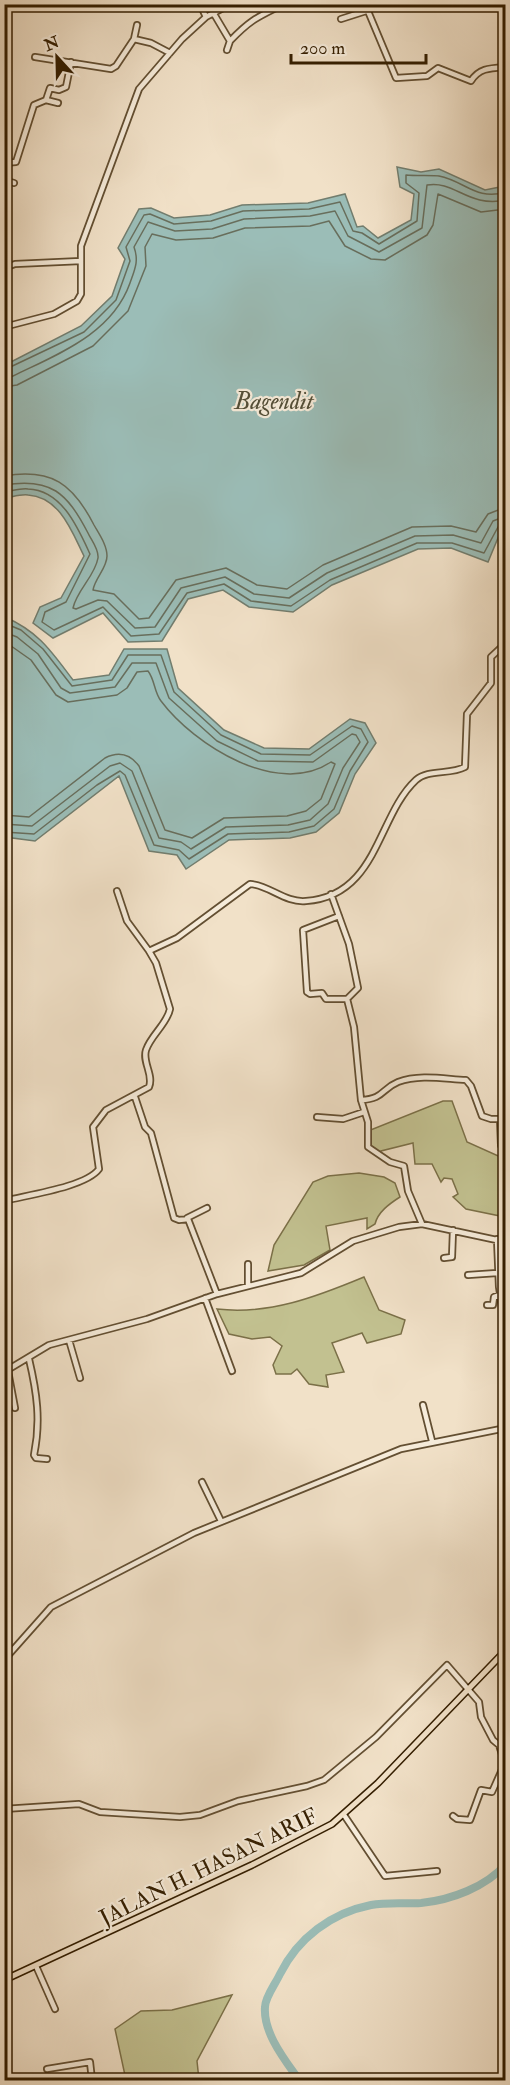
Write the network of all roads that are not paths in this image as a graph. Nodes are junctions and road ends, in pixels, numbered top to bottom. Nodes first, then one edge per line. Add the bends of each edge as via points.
1 (200, 4) edge
2 (231, 4) edge
3 (284, 4) edge
4 (365, 4) edge
5 (366, 11) junction
6 (214, 14) junction
7 (206, 17) junction
8 (341, 19) dead end
9 (137, 26) dead end
10 (134, 39) junction
11 (230, 41) junction
12 (227, 50) dead end
13 (170, 53) junction
14 (35, 57) dead end
15 (71, 62) junction
16 (506, 67) edge
17 (46, 100) junction
18 (58, 103) dead end
19 (6, 163) edge
20 (4, 169) edge
21 (4, 180) edge
22 (14, 183) dead end
23 (81, 261) junction
24 (4, 268) edge
25 (4, 327) edge
26 (506, 643) edge
27 (117, 891) dead end
28 (331, 894) junction
29 (339, 916) junction
30 (149, 951) junction
31 (347, 999) junction
32 (135, 1097) junction
33 (361, 1100) junction
34 (364, 1112) junction
35 (317, 1117) dead end
36 (502, 1119) edge
37 (501, 1145) dead end
38 (4, 1201) edge
39 (207, 1208) dead end
40 (189, 1220) junction
41 (422, 1224) junction
42 (453, 1230) junction
43 (497, 1239) junction
44 (506, 1242) edge
45 (444, 1258) dead end
46 (248, 1264) dead end
47 (497, 1273) junction
48 (468, 1275) dead end
49 (248, 1286) junction
50 (217, 1293) junction
51 (500, 1295) junction
52 (205, 1298) junction
53 (487, 1305) dead end
54 (506, 1334) edge
55 (69, 1340) junction
56 (28, 1359) junction
57 (6, 1371) edge
58 (231, 1371) dead end
59 (80, 1378) dead end
60 (423, 1405) dead end
61 (15, 1408) dead end
62 (506, 1428) edge
63 (432, 1442) junction
64 (47, 1459) dead end
65 (202, 1482) dead end
66 (220, 1521) junction
67 (506, 1650) edge
68 (4, 1660) edge
69 (469, 1689) junction
70 (505, 1766) edge
71 (4, 1809) edge
72 (344, 1815) junction
73 (453, 1816) dead end
74 (437, 1871) dead end
75 (506, 1877) edge
76 (506, 1888) edge
77 (506, 1906) edge
78 (36, 1966) junction
79 (4, 1980) edge
80 (506, 1993) edge
81 (55, 2009) dead end
82 (47, 2069) dead end
83 (92, 2080) edge

1 - 7 street
2 - 6 street
3 - 11 street via 258,15
4 - 5 street
5 - 8 street
5 - 16 street via 396,78 427,76 438,68 471,81 485,69
6 - 7 street
6 - 11 street
7 - 13 street
9 - 10 street
10 - 13 street
10 - 15 street via 114,68
11 - 12 street
13 - 23 street via 132,103 87,230
14 - 15 street
15 - 17 street via 66,87 50,88
17 - 18 street
17 - 19 street via 34,105 16,162
19 - 20 street
21 - 22 street
23 - 24 street
23 - 25 street via 81,294 77,301 54,314
26 - 28 street via 490,657 492,679 488,690 467,714 465,768 426,774 417,780 404,794 359,876
27 - 30 street via 127,921
28 - 29 street
28 - 30 street via 306,902 250,884 177,938
29 - 31 street via 358,988
29 - 31 street via 303,930 307,992 322,993 326,999
30 - 32 street via 170,1009 146,1050 151,1084
31 - 33 street via 354,1027
32 - 38 street via 106,1110 93,1127 99,1169 91,1177
32 - 40 street via 144,1127 151,1133 174,1218
33 - 34 street
33 - 36 street via 377,1098 392,1085 410,1078 470,1084 482,1116
34 - 35 street via 343,1119
34 - 41 street via 370,1150 404,1166 408,1191
36 - 37 street
39 - 40 street
40 - 50 street
41 - 42 street
41 - 49 street via 353,1242 301,1273
42 - 43 street
42 - 45 street via 452,1257
43 - 44 street
43 - 47 street
46 - 49 street
47 - 48 street
47 - 51 street
49 - 50 street
50 - 52 street
51 - 53 street via 494,1297 493,1305
51 - 54 street
52 - 55 street
52 - 58 street
55 - 56 street via 49,1345
55 - 59 street
56 - 57 street
56 - 64 street via 40,1416 34,1457
57 - 61 street
60 - 63 street
62 - 63 street
63 - 66 street via 401,1449
65 - 66 street
66 - 68 street via 51,1607
67 - 69 main road, JALAN H. HASAN ARIF
69 - 70 street via 479,1702 481,1717 493,1740 499,1744
69 - 71 street via 447,1665 376,1737 324,1780 282,1794 228,1803 200,1815 180,1817 100,1812 79,1804
69 - 72 main road, JALAN H. HASAN ARIF
70 - 73 street via 492,1792 481,1790 470,1820
72 - 74 street via 385,1876
72 - 78 main road, JALAN H. HASAN ARIF via 312,1836
75 - 76 street
77 - 80 street via 502,1916 505,1936 500,1973
78 - 79 main road, JALAN H. HASAN ARIF
78 - 81 street
82 - 83 street via 90,2062

